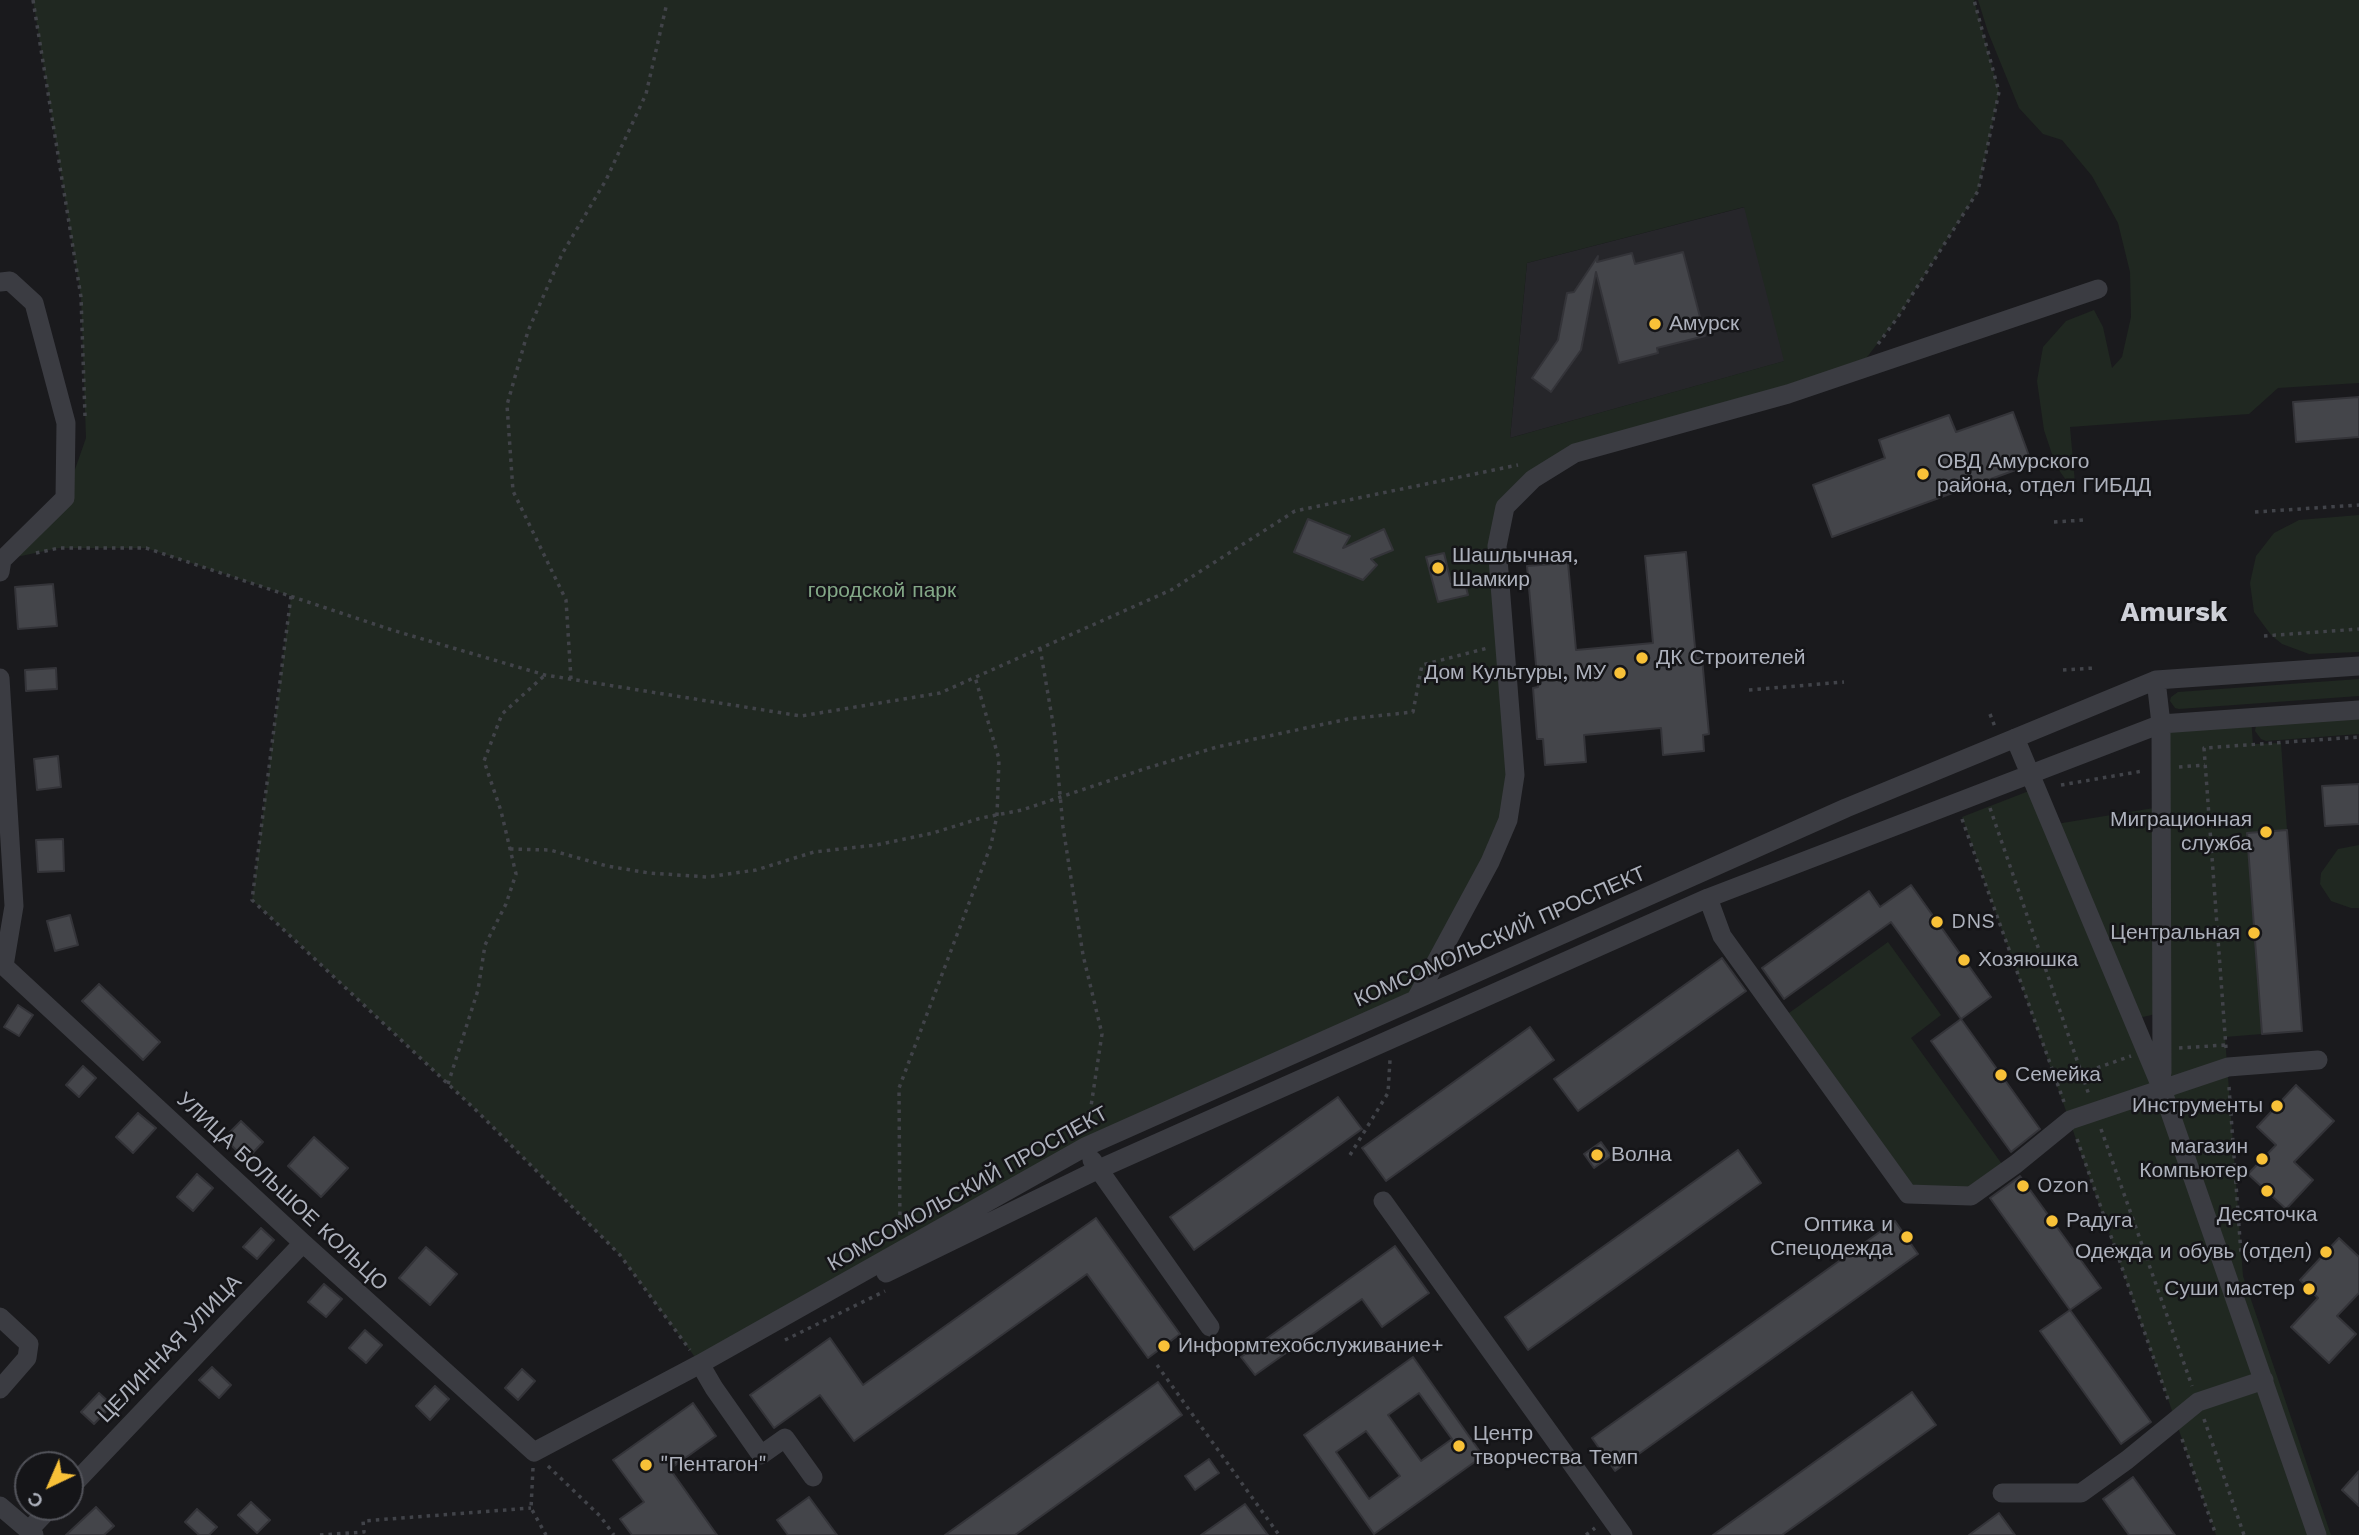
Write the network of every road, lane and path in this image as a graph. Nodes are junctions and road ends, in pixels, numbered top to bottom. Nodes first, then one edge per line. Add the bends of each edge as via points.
1 (33, 0) edge
2 (1974, 0) edge
3 (666, 7) dead end
4 (5, 281) edge
5 (2098, 289) dead end
6 (1871, 352) dead end
7 (86, 425) dead end
8 (1522, 464) dead end
9 (2359, 505) edge
10 (2255, 512) dead end
11 (2084, 520) dead end
12 (2053, 522) dead end
13 (1, 564) edge
14 (291, 596) junction
15 (2359, 629) edge
16 (2264, 636) dead end
17 (1504, 644) junction
18 (1040, 648) junction
19 (2359, 666) edge
20 (2094, 668) dead end
21 (2063, 670) dead end
22 (545, 675) junction
23 (975, 677) junction
24 (0, 678) edge
25 (572, 679) junction
26 (2156, 680) junction
27 (1844, 682) dead end
28 (1749, 690) dead end
29 (2359, 710) edge
30 (2161, 724) junction
31 (2359, 737) edge
32 (2015, 738) junction
33 (2205, 765) junction
34 (2161, 769) junction
35 (2032, 782) junction
36 (1060, 797) junction
37 (1989, 806) dead end
38 (997, 815) junction
39 (1962, 817) dead end
40 (510, 849) junction
41 (1708, 898) junction
42 (2, 966) edge
43 (1416, 999) junction
44 (1390, 1057) dead end
45 (2318, 1060) dead end
46 (2228, 1067) junction
47 (447, 1084) junction
48 (2162, 1088) junction
49 (2095, 1111) junction
50 (2070, 1120) junction
51 (1085, 1147) junction
52 (1350, 1155) dead end
53 (1097, 1170) junction
54 (1383, 1201) dead end
55 (303, 1242) junction
56 (900, 1251) junction
57 (2242, 1262) dead end
58 (0, 1317) edge
59 (1210, 1327) dead end
60 (700, 1364) junction
61 (1157, 1365) dead end
62 (2264, 1380) junction
63 (0, 1390) edge
64 (2198, 1402) junction
65 (2176, 1420) junction
66 (534, 1452) junction
67 (84, 1473) edge
68 (813, 1477) dead end
69 (2002, 1493) dead end
70 (0, 1506) edge
71 (531, 1508) junction
72 (32, 1533) edge
73 (320, 1535) edge
74 (546, 1535) edge
75 (614, 1535) edge
76 (1279, 1535) edge
77 (1623, 1535) edge
78 (2216, 1535) edge
79 (2244, 1535) edge
80 (2317, 1535) edge

1 - 7 path via 81,297
2 - 6 path via 1999,92 1978,191
3 - 25 path via 646,94 539,305 507,405 513,491 566,600
4 - 13 street via 34,303 66,423 65,498
5 - 17 street via 1788,394 1575,453 1533,479 1505,507 1497,546
8 - 18 path via 1295,511 1171,590
9 - 10 path
11 - 12 path
13 - 14 path via 60,548 146,548
14 - 22 path
14 - 47 path via 252,900
15 - 16 path
17 - 36 path via 1422,665 1413,712 1348,719 1217,747
17 - 43 street via 1515,775 1508,820
18 - 23 path
18 - 36 path
19 - 26 street, КОМСОМОЛЬСКИЙ ПРОСПЕКТ
20 - 21 path
22 - 25 path
22 - 40 path via 502,715 484,761
23 - 25 path via 940,693 801,716
23 - 38 path via 999,759
24 - 42 street via 14,906
26 - 30 street
26 - 32 street, КОМСОМОЛЬСКИЙ ПРОСПЕКТ
27 - 28 path
29 - 30 street, КОМСОМОЛЬСКИЙ ПРОСПЕКТ
30 - 34 street
30 - 35 street, КОМСОМОЛЬСКИЙ ПРОСПЕКТ
31 - 33 path via 2204,748
32 - 35 street
32 - 43 street, КОМСОМОЛЬСКИЙ ПРОСПЕКТ
33 - 34 path
33 - 46 path
34 - 35 path
34 - 48 street
35 - 41 street, КОМСОМОЛЬСКИЙ ПРОСПЕКТ
35 - 48 street
36 - 38 path
36 - 51 path via 1083,955 1102,1034
37 - 49 path
38 - 40 path via 876,845 814,852 757,870 707,877 628,870 550,850
38 - 56 path via 991,845 899,1088
39 - 50 path
40 - 47 path via 516,874 485,945 478,990
41 - 50 street via 1722,936 1908,1194 1971,1196
41 - 53 street, КОМСОМОЛЬСКИЙ ПРОСПЕКТ
42 - 55 street, УЛИЦА БОЛЬШОЕ КОЛЬЦО
43 - 51 street, КОМСОМОЛЬСКИЙ ПРОСПЕКТ
44 - 52 path via 1388,1093
45 - 46 street
46 - 48 street
46 - 57 path
47 - 60 path via 620,1255
48 - 49 street
48 - 62 street
49 - 50 street
49 - 64 path
50 - 65 path
51 - 53 street
51 - 56 street, КОМСОМОЛЬСКИЙ ПРОСПЕКТ
53 - 59 street
53 - 60 street, КОМСОМОЛЬСКИЙ ПРОСПЕКТ
54 - 77 street
55 - 66 street, УЛИЦА БОЛЬШОЕ КОЛЬЦО
55 - 67 street, ЦЕЛИННАЯ УЛИЦА
56 - 60 street, КОМСОМОЛЬСКИЙ ПРОСПЕКТ
58 - 63 street via 29,1344 27,1358
60 - 66 street, КОМСОМОЛЬСКИЙ ПРОСПЕКТ
60 - 68 street via 761,1455 785,1438
61 - 76 path
62 - 64 street
62 - 80 street
64 - 65 street
64 - 79 path
65 - 69 street via 2081,1493
65 - 78 path
66 - 71 path
66 - 75 path
70 - 72 street
71 - 73 path via 363,1521 364,1532
71 - 74 path

